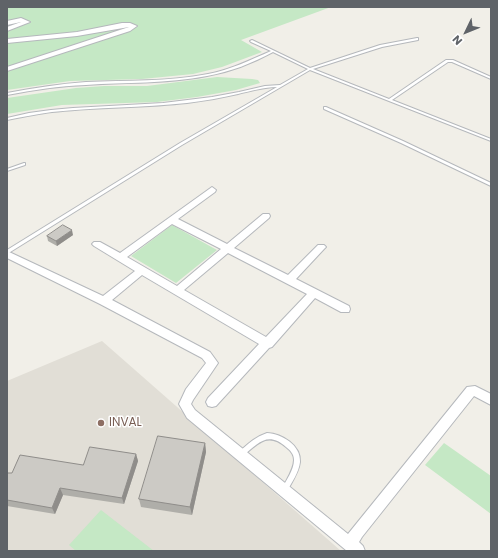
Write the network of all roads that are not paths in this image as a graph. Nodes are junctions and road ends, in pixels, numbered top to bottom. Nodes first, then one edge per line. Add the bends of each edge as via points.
1 (7, 23) edge
2 (7, 29) edge
3 (417, 39) dead end
4 (7, 41) edge
5 (252, 41) dead end
6 (272, 52) junction
7 (7, 69) edge
8 (310, 69) junction
9 (491, 78) edge
10 (281, 86) junction
11 (7, 94) edge
12 (389, 100) junction
13 (325, 108) dead end
14 (7, 119) edge
15 (491, 140) edge
16 (24, 164) dead end
17 (7, 170) edge
18 (491, 185) edge
19 (212, 190) dead end
20 (266, 216) dead end
21 (172, 220) junction
22 (97, 244) dead end
23 (321, 247) dead end
24 (228, 248) junction
25 (7, 253) edge
26 (120, 258) junction
27 (142, 270) junction
28 (288, 280) junction
29 (177, 291) junction
30 (314, 293) junction
31 (104, 301) junction
32 (345, 309) dead end
33 (268, 344) junction
34 (491, 400) edge
35 (212, 402) dead end
36 (241, 455) junction
37 (284, 490) junction
38 (354, 548) edge

1 - 2 street via 20,20 27,22
3 - 8 lane via 380,46
4 - 7 street via 84,34 127,24 134,26
5 - 6 lane
6 - 8 lane
6 - 11 lane via 224,71 204,75 157,81 41,88
8 - 10 lane
8 - 12 lane
9 - 12 lane via 447,61
10 - 14 lane via 266,86 216,98 185,102 70,109
10 - 25 lane via 181,144
12 - 15 lane
13 - 18 lane
16 - 17 lane
19 - 21 street
20 - 24 street
21 - 24 street
21 - 26 street
22 - 26 street
23 - 28 street
24 - 28 street
24 - 29 street
25 - 31 street
26 - 27 street
27 - 29 street
27 - 31 street
28 - 30 street
29 - 33 street
30 - 32 street
30 - 33 street
31 - 36 street via 206,355 212,363 207,373 189,392 185,404 191,414
33 - 35 street
34 - 38 street via 471,391 357,532
36 - 37 street
36 - 37 lane via 259,439 267,436 289,444 296,453 297,460
37 - 38 street

